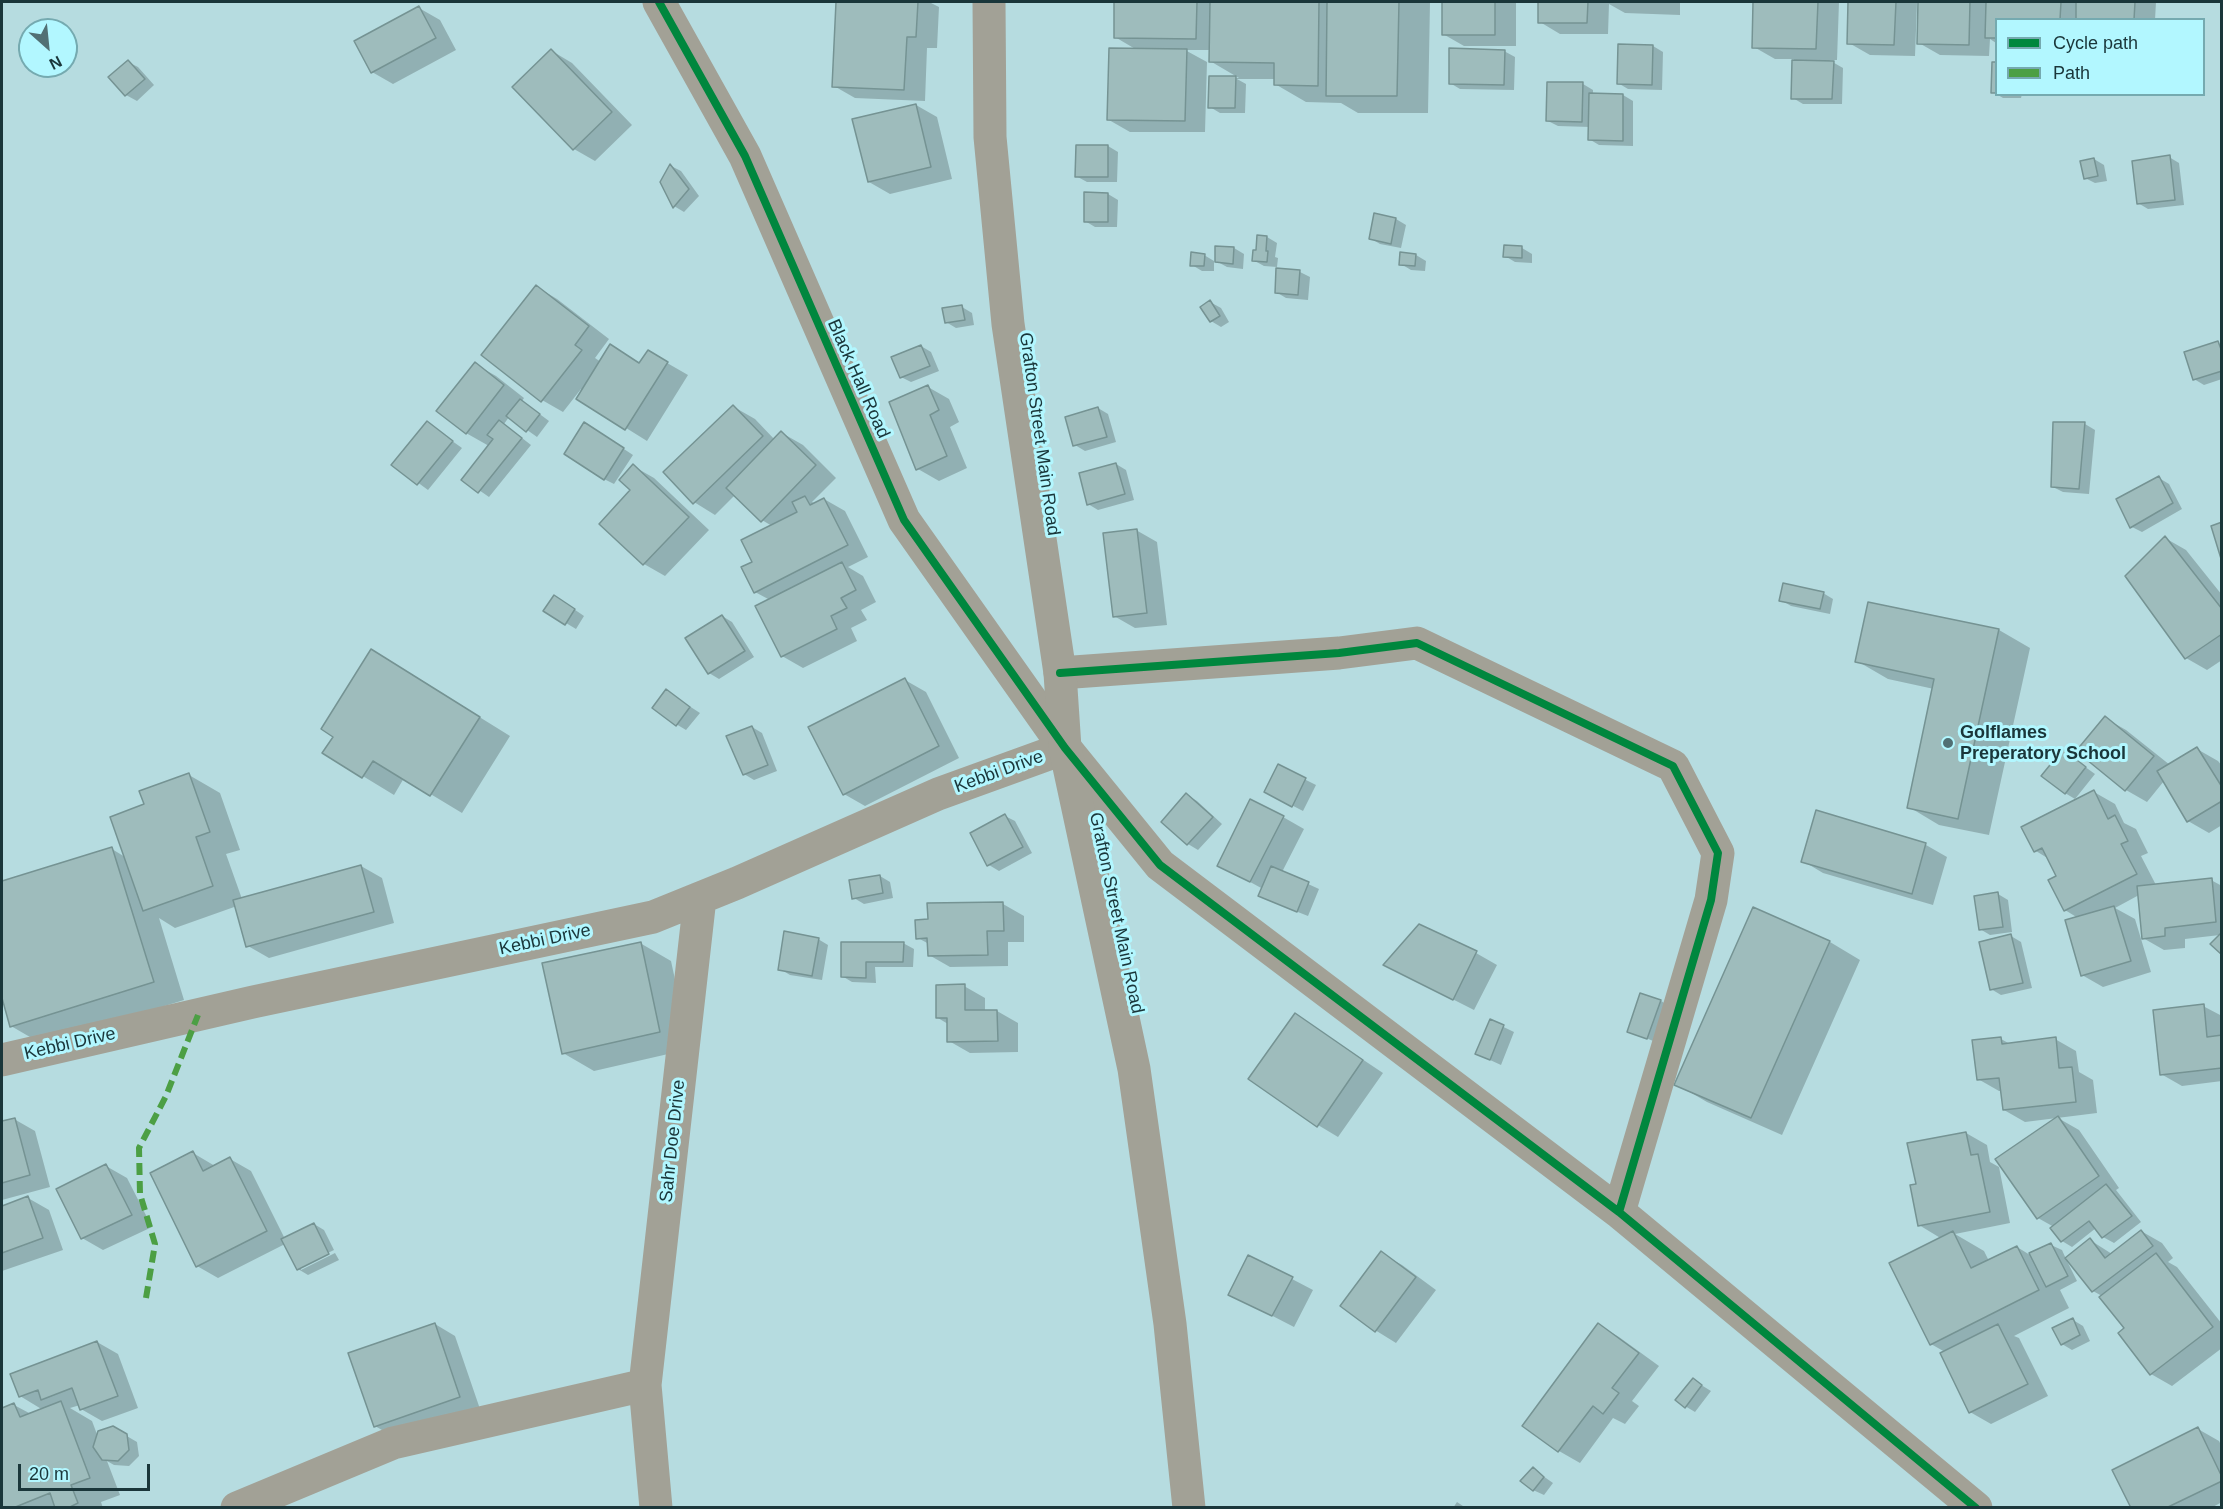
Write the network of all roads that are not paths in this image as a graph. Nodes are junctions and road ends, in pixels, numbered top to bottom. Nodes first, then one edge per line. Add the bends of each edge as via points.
1 (659, 2) edge
2 (989, 2) edge
3 (1060, 673) junction
4 (1065, 748) junction
5 (700, 898) junction
6 (2, 1060) edge
7 (1619, 1212) junction
8 (645, 1385) junction
9 (237, 1508) edge
10 (656, 1508) edge
11 (1189, 1508) edge
12 (1976, 1508) edge

1 - 4 street, Black Hall Road via 745,156 904,520
2 - 3 street, Grafton Street Main Road via 990,136 1008,324
3 - 4 street, Grafton Street Main Road
3 - 7 street via 1339,653 1417,643 1673,766 1718,853 1711,900
4 - 5 street, Kebbi Drive via 938,794
4 - 7 street, Black Hall Road via 1160,865
4 - 11 street, Grafton Street Main Road via 1134,1069 1170,1324
5 - 6 street, Kebbi Drive via 652,917
5 - 8 street, Sahr Doe Drive
7 - 12 street, Black Hall Road
8 - 9 street via 393,1443
8 - 10 street, Sahr Doe Drive

